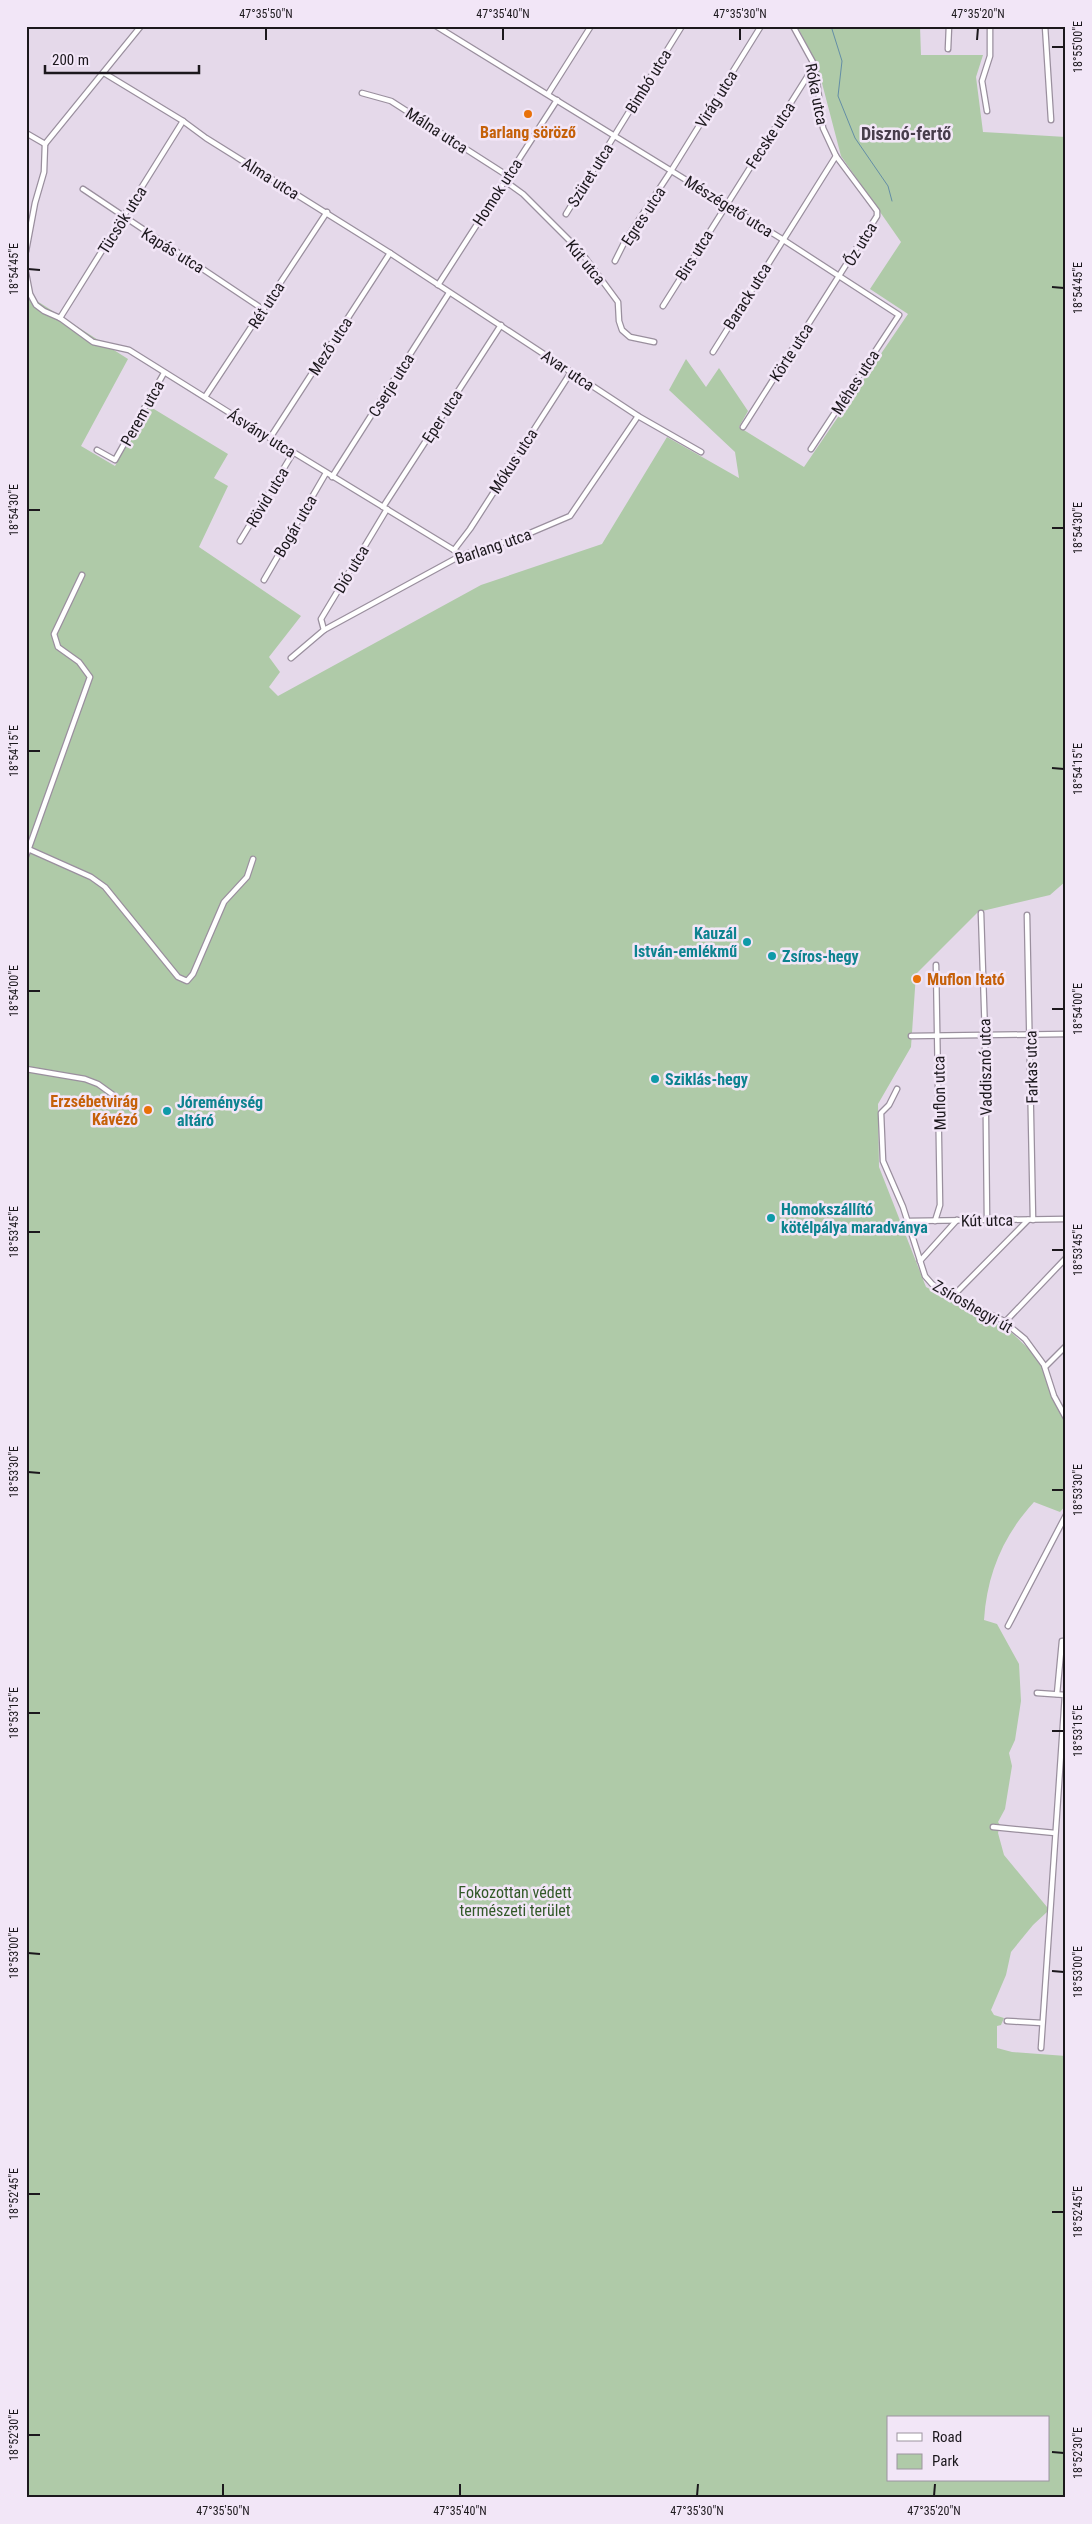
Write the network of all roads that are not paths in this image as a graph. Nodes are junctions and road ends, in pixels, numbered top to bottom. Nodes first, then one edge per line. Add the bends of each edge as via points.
1 (141, 26) edge
2 (436, 26) edge
3 (590, 26) edge
4 (682, 26) edge
5 (761, 26) edge
6 (793, 26) edge
7 (949, 26) edge
8 (990, 26) edge
9 (1045, 26) edge
10 (948, 49) dead end
11 (815, 66) junction
12 (104, 73) junction
13 (362, 93) dead end
14 (548, 94) junction
15 (557, 100) junction
16 (987, 110) dead end
17 (1051, 120) dead end
18 (183, 121) junction
19 (26, 134) edge
20 (614, 136) junction
21 (45, 144) junction
22 (836, 156) junction
23 (672, 171) junction
24 (508, 176) junction
25 (504, 182) junction
26 (83, 189) dead end
27 (726, 205) junction
28 (877, 211) joint
29 (327, 212) junction
30 (566, 214) dead end
31 (123, 218) junction
32 (782, 239) junction
33 (26, 250) edge
34 (390, 253) junction
35 (615, 261) dead end
36 (26, 273) edge
37 (840, 276) junction
38 (438, 285) junction
39 (449, 292) junction
40 (663, 306) dead end
41 (264, 310) junction
42 (899, 315) joint
43 (60, 318) junction
44 (501, 325) junction
45 (654, 342) dead end
46 (713, 352) dead end
47 (571, 372) junction
48 (164, 373) junction
49 (205, 397) junction
50 (638, 416) junction
51 (742, 427) dead end
52 (270, 438) junction
53 (812, 449) dead end
54 (96, 450) dead end
55 (701, 452) dead end
56 (293, 453) junction
57 (326, 473) junction
58 (332, 477) junction
59 (385, 508) junction
60 (240, 541) dead end
61 (454, 550) junction
62 (462, 555) junction
63 (82, 575) dead end
64 (264, 580) dead end
65 (324, 630) junction
66 (290, 658) dead end
67 (27, 848) edge
68 (26, 856) edge
69 (253, 859) dead end
70 (981, 913) dead end
71 (1028, 914) dead end
72 (936, 965) dead end
73 (1030, 1034) junction
74 (1066, 1034) edge
75 (938, 1035) junction
76 (985, 1035) junction
77 (911, 1036) dead end
78 (26, 1069) edge
79 (897, 1089) dead end
80 (130, 1107) dead end
81 (1066, 1219) edge
82 (957, 1220) junction
83 (987, 1220) junction
84 (1030, 1220) junction
85 (907, 1221) junction
86 (935, 1221) junction
87 (1066, 1258) edge
88 (920, 1260) junction
89 (952, 1297) junction
90 (1005, 1322) junction
91 (1066, 1346) edge
92 (1045, 1367) junction
93 (1066, 1418) edge
94 (1066, 1515) edge
95 (1008, 1626) dead end
96 (1064, 1641) edge
97 (1037, 1693) dead end
98 (1057, 1694) junction
99 (1065, 1695) edge
100 (992, 1827) dead end
101 (1055, 1833) junction
102 (1008, 2021) dead end
103 (1042, 2023) junction
104 (1040, 2048) dead end

1 - 12 street
2 - 14 street, Mészégető utca
3 - 14 street
4 - 20 street, Bimbó utca
5 - 23 street, Virág utca
6 - 11 street, Róka utca
7 - 10 street
8 - 16 street via 990,56 982,80
9 - 17 street
11 - 22 street, Róka utca via 821,120
11 - 27 street, Fecske utca
12 - 18 street, Alma utca
12 - 21 street
13 - 24 street, Málna utca via 391,101
14 - 15 street, Mészégető utca
15 - 20 street, Mészégető utca
15 - 24 street, Homok utca
18 - 29 street, Alma utca
18 - 31 street, Tücsök utca
19 - 21 street
20 - 23 street, Mészégető utca
20 - 30 street, Szüret utca
21 - 33 street via 44,172
22 - 28 street, Róka utca
22 - 32 street, Barack utca
23 - 27 street, Mészégető utca
23 - 35 street, Egres utca via 629,234
24 - 25 street, Homok utca
25 - 38 street, Homok utca
25 - 45 street, Kút utca via 523,194 581,252 618,302 622,330 630,337
26 - 31 street, Kapás utca
27 - 32 street, Mészégető utca
27 - 40 street, Birs utca
28 - 37 street, Őz utca via 876,220
29 - 34 street, Alma utca
29 - 41 street, Rét utca
31 - 41 street, Kapás utca
31 - 43 street, Tücsök utca
32 - 37 street, Mészégető utca
32 - 46 street, Barack utca
34 - 38 street, Alma utca
34 - 52 street, Mező utca
36 - 43 street, Ásvány utca via 36,305
37 - 42 street, Mészégető utca
37 - 51 street, Körte utca
38 - 39 street, Avar utca
39 - 44 street, Avar utca
39 - 58 street, Cserje utca
41 - 49 street, Rét utca
42 - 53 street, Méhes utca
43 - 48 street, Ásvány utca via 93,342 129,350
44 - 47 street, Avar utca
44 - 59 street, Eper utca
47 - 50 street, Avar utca
47 - 61 street, Mókus utca
48 - 49 street, Ásvány utca
48 - 54 street, Perem utca via 115,460
49 - 52 street, Ásvány utca
50 - 55 street, Avar utca
50 - 62 street, Barlang utca via 570,516 523,536
52 - 56 street, Ásvány utca
56 - 57 street, Ásvány utca
56 - 60 street, Rövid utca
57 - 58 street, Ásvány utca
57 - 64 street, Bogár utca
58 - 59 street, Ásvány utca
59 - 61 street, Ásvány utca
59 - 65 street, Dió utca via 321,618
61 - 62 street, Ásvány utca
62 - 65 street, Barlang utca
63 - 67 street via 54,634 58,647 79,662 90,677
65 - 66 street, Barlang utca
67 - 68 street
67 - 69 street via 91,877 105,887 178,977 187,981 224,902 247,877
70 - 76 street, Vaddisznó utca
71 - 73 street, Farkas utca
72 - 75 street, Muflon utca
73 - 74 street
73 - 76 street
73 - 84 street, Farkas utca
75 - 76 street
75 - 77 street
75 - 86 street, Muflon utca via 940,1204
76 - 83 street, Vaddisznó utca
78 - 80 street via 85,1079 98,1084
79 - 85 street, Zsíroshegyi út via 889,1106 881,1113 882,1157
81 - 84 street, Kút utca
82 - 83 street, Kút utca
82 - 86 street, Kút utca
82 - 88 street
83 - 84 street, Kút utca
84 - 89 street
85 - 86 street, Kút utca
85 - 88 street, Zsíroshegyi út
87 - 90 street
88 - 89 street, Zsíroshegyi út via 929,1281
89 - 90 street, Zsíroshegyi út
90 - 92 street, Zsíroshegyi út via 1028,1342
91 - 92 street
92 - 93 street, Zsíroshegyi út via 1054,1396
94 - 95 street
96 - 98 street
97 - 98 street
98 - 99 street
99 - 101 street
100 - 101 street
101 - 103 street
102 - 103 street
103 - 104 street

